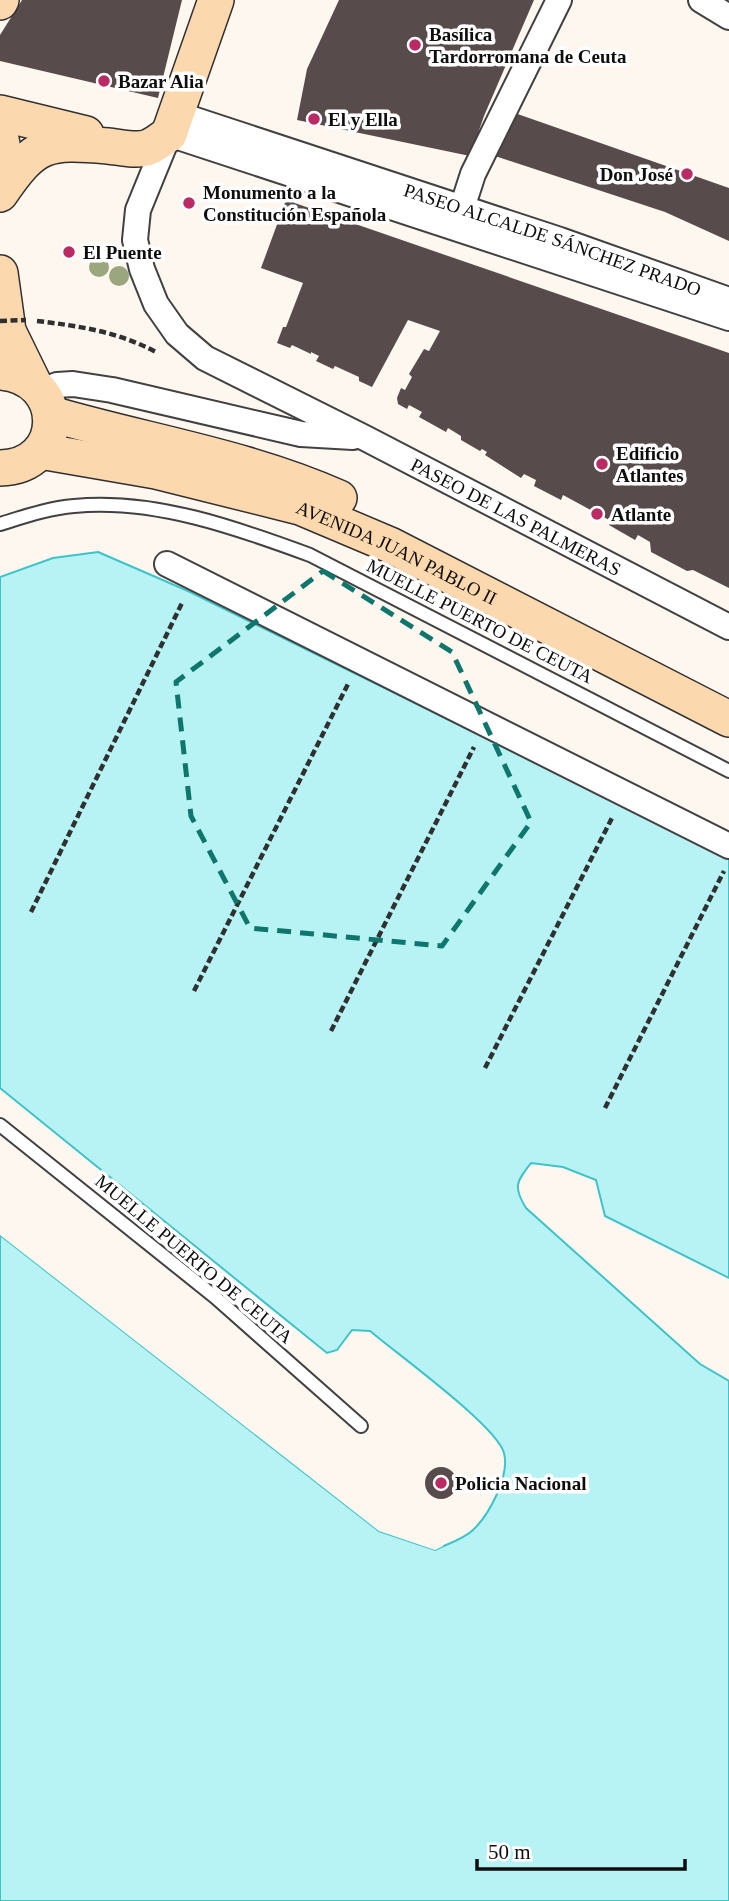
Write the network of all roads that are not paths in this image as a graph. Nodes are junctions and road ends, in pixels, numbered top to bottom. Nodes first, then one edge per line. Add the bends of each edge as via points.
1 (216, 0) edge
2 (559, 0) edge
3 (701, 0) edge
4 (729, 17) edge
5 (1, 120) edge
6 (173, 124) junction
7 (0, 181) edge
8 (0, 194) edge
9 (462, 208) junction
10 (0, 273) edge
11 (729, 300) edge
12 (729, 318) edge
13 (0, 372) edge
14 (42, 396) junction
15 (303, 407) junction
16 (301, 434) junction
17 (365, 438) junction
18 (40, 452) junction
19 (0, 468) edge
20 (0, 524) edge
21 (167, 564) dead end
22 (729, 627) edge
23 (729, 697) edge
24 (729, 719) edge
25 (729, 771) edge
26 (729, 846) edge
27 (0, 1125) edge
28 (361, 1426) dead end

1 - 6 main road
2 - 9 street via 473,174
3 - 4 street
5 - 6 main road via 134,139
5 - 7 main road via 4,155
6 - 8 main road via 146,148 50,145 31,155
6 - 9 street, PASEO ALCALDE SÁNCHEZ PRADO
6 - 12 street, PASEO ALCALDE SÁNCHEZ PRADO
6 - 15 street, PASEO DE LAS PALMERAS via 138,210 135,240 156,304 177,334 205,358
9 - 11 street, PASEO ALCALDE SÁNCHEZ PRADO
10 - 14 main road via 8,331
13 - 14 main road, AVENIDA JUAN PABLO II via 18,374
14 - 16 street via 57,385 73,384
14 - 18 main road via 51,428
14 - 23 main road, AVENIDA JUAN PABLO II via 312,486 401,525
15 - 16 street via 312,417 311,426
15 - 17 street, PASEO DE LAS PALMERAS
16 - 17 street
17 - 22 street, PASEO DE LAS PALMERAS
18 - 19 main road via 12,468
18 - 24 main road, AVENIDA JUAN PABLO II via 156,471 300,507 390,545
20 - 25 lane, MUELLE PUERTO DE CEUTA via 72,506 133,505 243,531 310,555
21 - 26 street
27 - 28 lane, MUELLE PUERTO DE CEUTA via 215,1297

